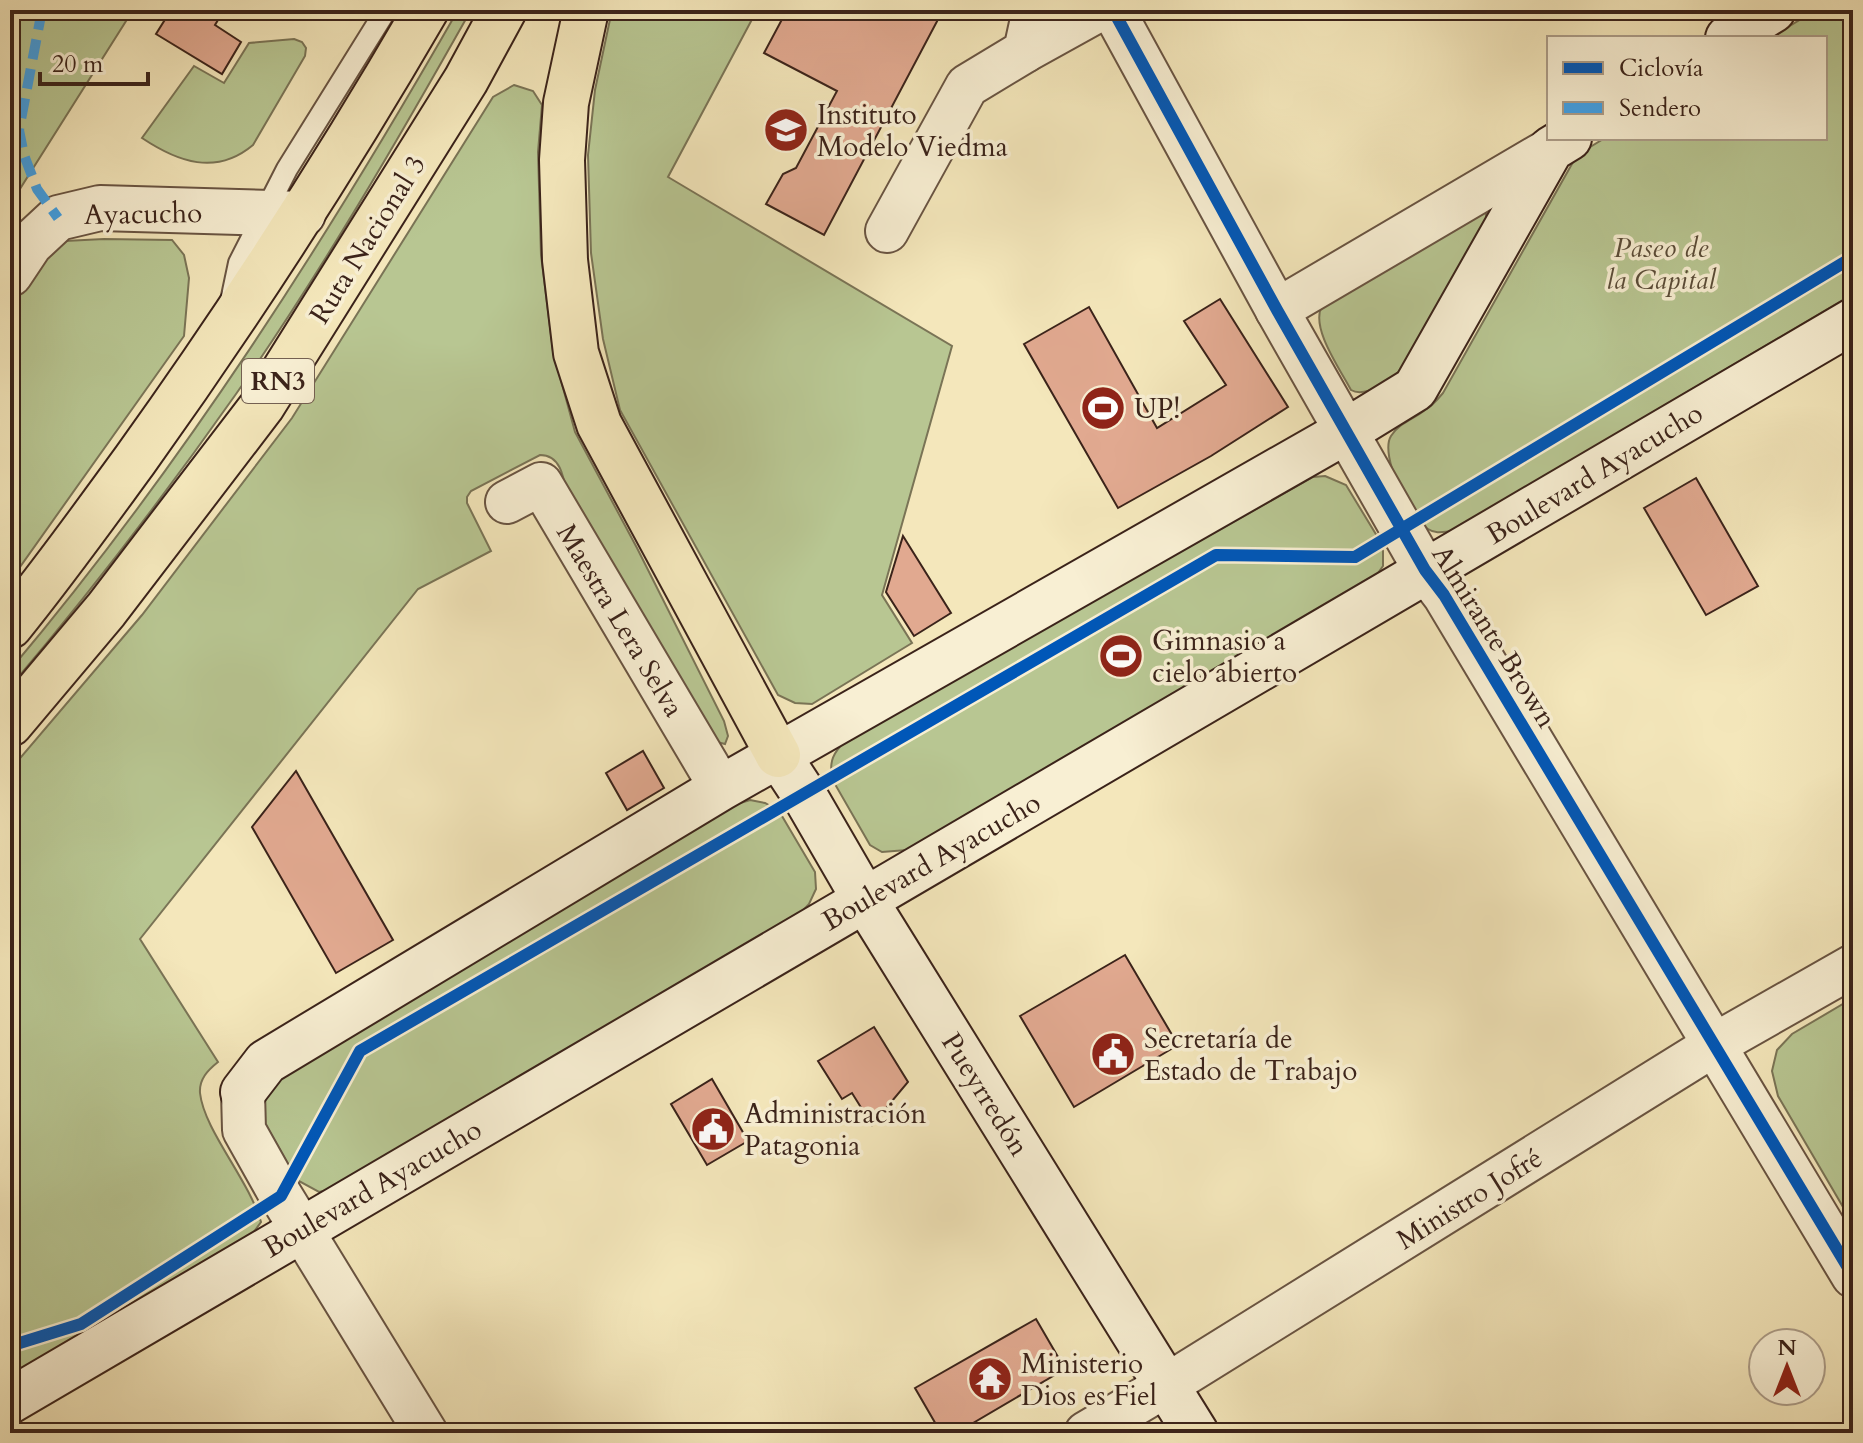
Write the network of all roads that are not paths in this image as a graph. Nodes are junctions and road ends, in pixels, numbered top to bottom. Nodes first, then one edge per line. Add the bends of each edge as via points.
1 (386, 10) edge
2 (426, 10) edge
3 (504, 10) edge
4 (586, 10) edge
5 (1034, 10) edge
6 (1099, 10) edge
7 (1113, 10) edge
8 (1773, 10) edge
9 (1731, 36) edge
10 (1025, 51) junction
11 (1560, 144) edge
12 (284, 213) junction
13 (887, 231) dead end
14 (10, 274) edge
15 (1277, 310) junction
16 (1853, 321) edge
17 (1345, 432) junction
18 (507, 502) dead end
19 (1425, 570) junction
20 (10, 626) edge
21 (10, 724) edge
22 (778, 755) junction
23 (721, 788) junction
24 (865, 900) junction
25 (1853, 966) edge
26 (1714, 1045) junction
27 (243, 1092) joint
28 (302, 1229) junction
29 (1853, 1276) edge
30 (1167, 1385) junction
31 (10, 1401) edge
32 (426, 1433) edge
33 (1086, 1433) edge
34 (1196, 1433) edge

1 - 12 lane via 287,169
2 - 12 highway, RN3
3 - 21 highway, Ruta Nacional 3 / RN3 via 466,80 262,406 106,610
4 - 22 highway via 566,103 562,160 565,260 576,353 606,437
5 - 10 street
6 - 10 street
7 - 15 street, Almirante Brown
8 - 9 main road
10 - 13 street via 967,86
11 - 15 street
11 - 17 main road via 1415,389
12 - 14 main road, Ayacucho via 100,208 58,218 30,244
12 - 20 highway, RN3 via 226,331
15 - 17 street, Almirante Brown
16 - 19 main road, Boulevard Ayacucho
17 - 19 street, Almirante Brown
17 - 22 main road
18 - 23 street, Maestra Lera Selva via 541,484
19 - 24 main road, Boulevard Ayacucho
19 - 26 street, Almirante Brown
22 - 23 main road
22 - 24 main road, Pueyrredón
23 - 27 main road via 266,1062
24 - 28 main road, Boulevard Ayacucho
24 - 30 main road, Pueyrredón
25 - 26 street, Ministro Jofré
26 - 29 street, Almirante Brown
26 - 30 street, Ministro Jofré
27 - 28 street via 244,1130
28 - 31 main road, Boulevard Ayacucho
28 - 32 street
30 - 33 street, Ministro Jofré
30 - 34 main road, Pueyrredón

